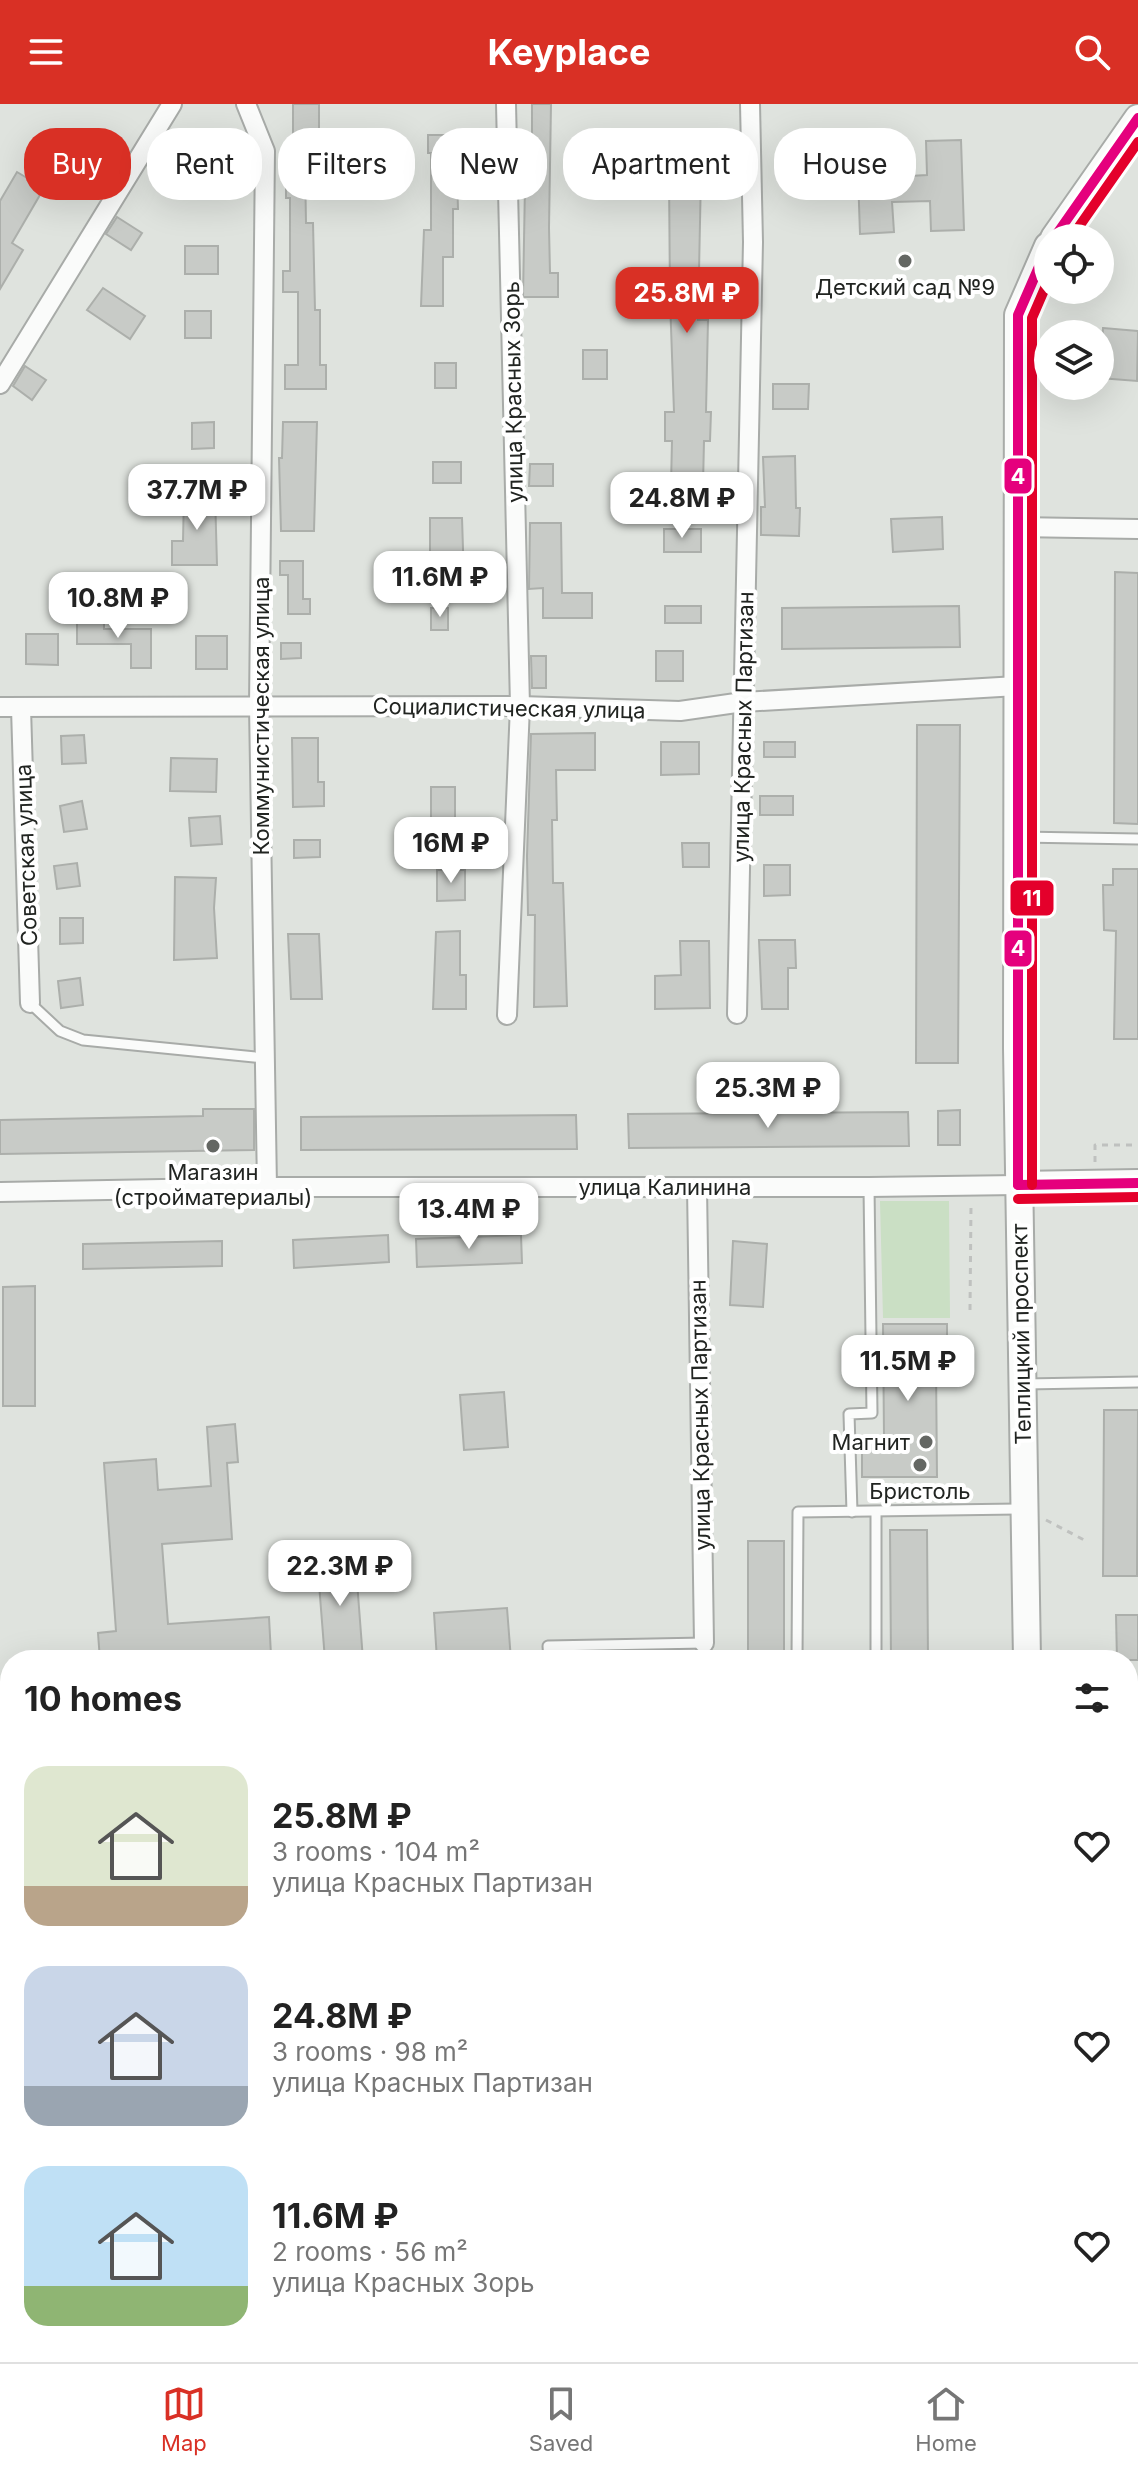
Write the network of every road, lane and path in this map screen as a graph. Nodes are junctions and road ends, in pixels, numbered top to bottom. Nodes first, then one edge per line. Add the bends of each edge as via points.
1 (172, 104) edge
2 (246, 104) edge
3 (506, 104) edge
4 (750, 104) edge
5 (1138, 118) edge
6 (1064, 224) edge
7 (1034, 278) edge
8 (0, 384) edge
9 (1017, 527) junction
10 (1138, 529) edge
11 (1017, 686) junction
12 (743, 702) junction
13 (259, 706) junction
14 (520, 706) junction
15 (0, 707) edge
16 (21, 708) junction
17 (1017, 837) junction
18 (1138, 839) edge
19 (30, 1003) joint
20 (737, 1014) dead end
21 (507, 1015) dead end
22 (265, 1058) junction
23 (1138, 1145) edge
24 (1138, 1183) edge
25 (1094, 1184) junction
26 (1018, 1185) junction
27 (971, 1186) junction
28 (267, 1187) junction
29 (697, 1187) junction
30 (869, 1187) junction
31 (0, 1192) edge
32 (970, 1310) dead end
33 (1138, 1382) edge
34 (1023, 1384) junction
35 (1025, 1509) junction
36 (852, 1512) junction
37 (876, 1512) junction
38 (1088, 1542) dead end
39 (704, 1643) joint
40 (548, 1650) edge
41 (797, 1650) edge
42 (876, 1650) edge
43 (1027, 1650) edge

1 - 8 street
2 - 13 street, Коммунистическая улица via 265,151
3 - 14 street, улица Красных Зорь
4 - 12 street, улица Красных Партизан via 753,242
5 - 6 main road
7 - 9 main road, Теплицкий проспект via 1018,315
9 - 10 street
9 - 11 main road, Теплицкий проспект
11 - 12 street, Социалистическая улица
11 - 17 main road, Теплицкий проспект
12 - 14 street, Социалистическая улица via 680,711
12 - 20 street, улица Красных Партизан
13 - 14 street, Социалистическая улица
13 - 16 street, Социалистическая улица
13 - 22 street, Коммунистическая улица
14 - 21 street, улица Красных Зорь
15 - 16 street, Социалистическая улица
16 - 19 street, Советская улица
17 - 18 lane
17 - 26 main road, Теплицкий проспект
19 - 22 lane via 60,1031 83,1040
22 - 28 street, Коммунистическая улица
23 - 25 path via 1095,1145
24 - 25 main road, улица Калинина
25 - 26 main road, улица Калинина
26 - 27 street, улица Калинина
26 - 34 main road, Теплицкий проспект
27 - 30 street, улица Калинина
27 - 32 path
28 - 29 street, улица Калинина
28 - 31 street, улица Калинина
29 - 30 street, улица Калинина
29 - 39 street, улица Красных Партизан
30 - 36 lane via 872,1413 849,1414
33 - 34 lane
34 - 35 main road, Теплицкий проспект
35 - 37 lane
35 - 38 path
35 - 43 main road, Теплицкий проспект
36 - 37 lane
36 - 41 lane via 798,1512
37 - 42 lane
39 - 40 lane via 548,1646

